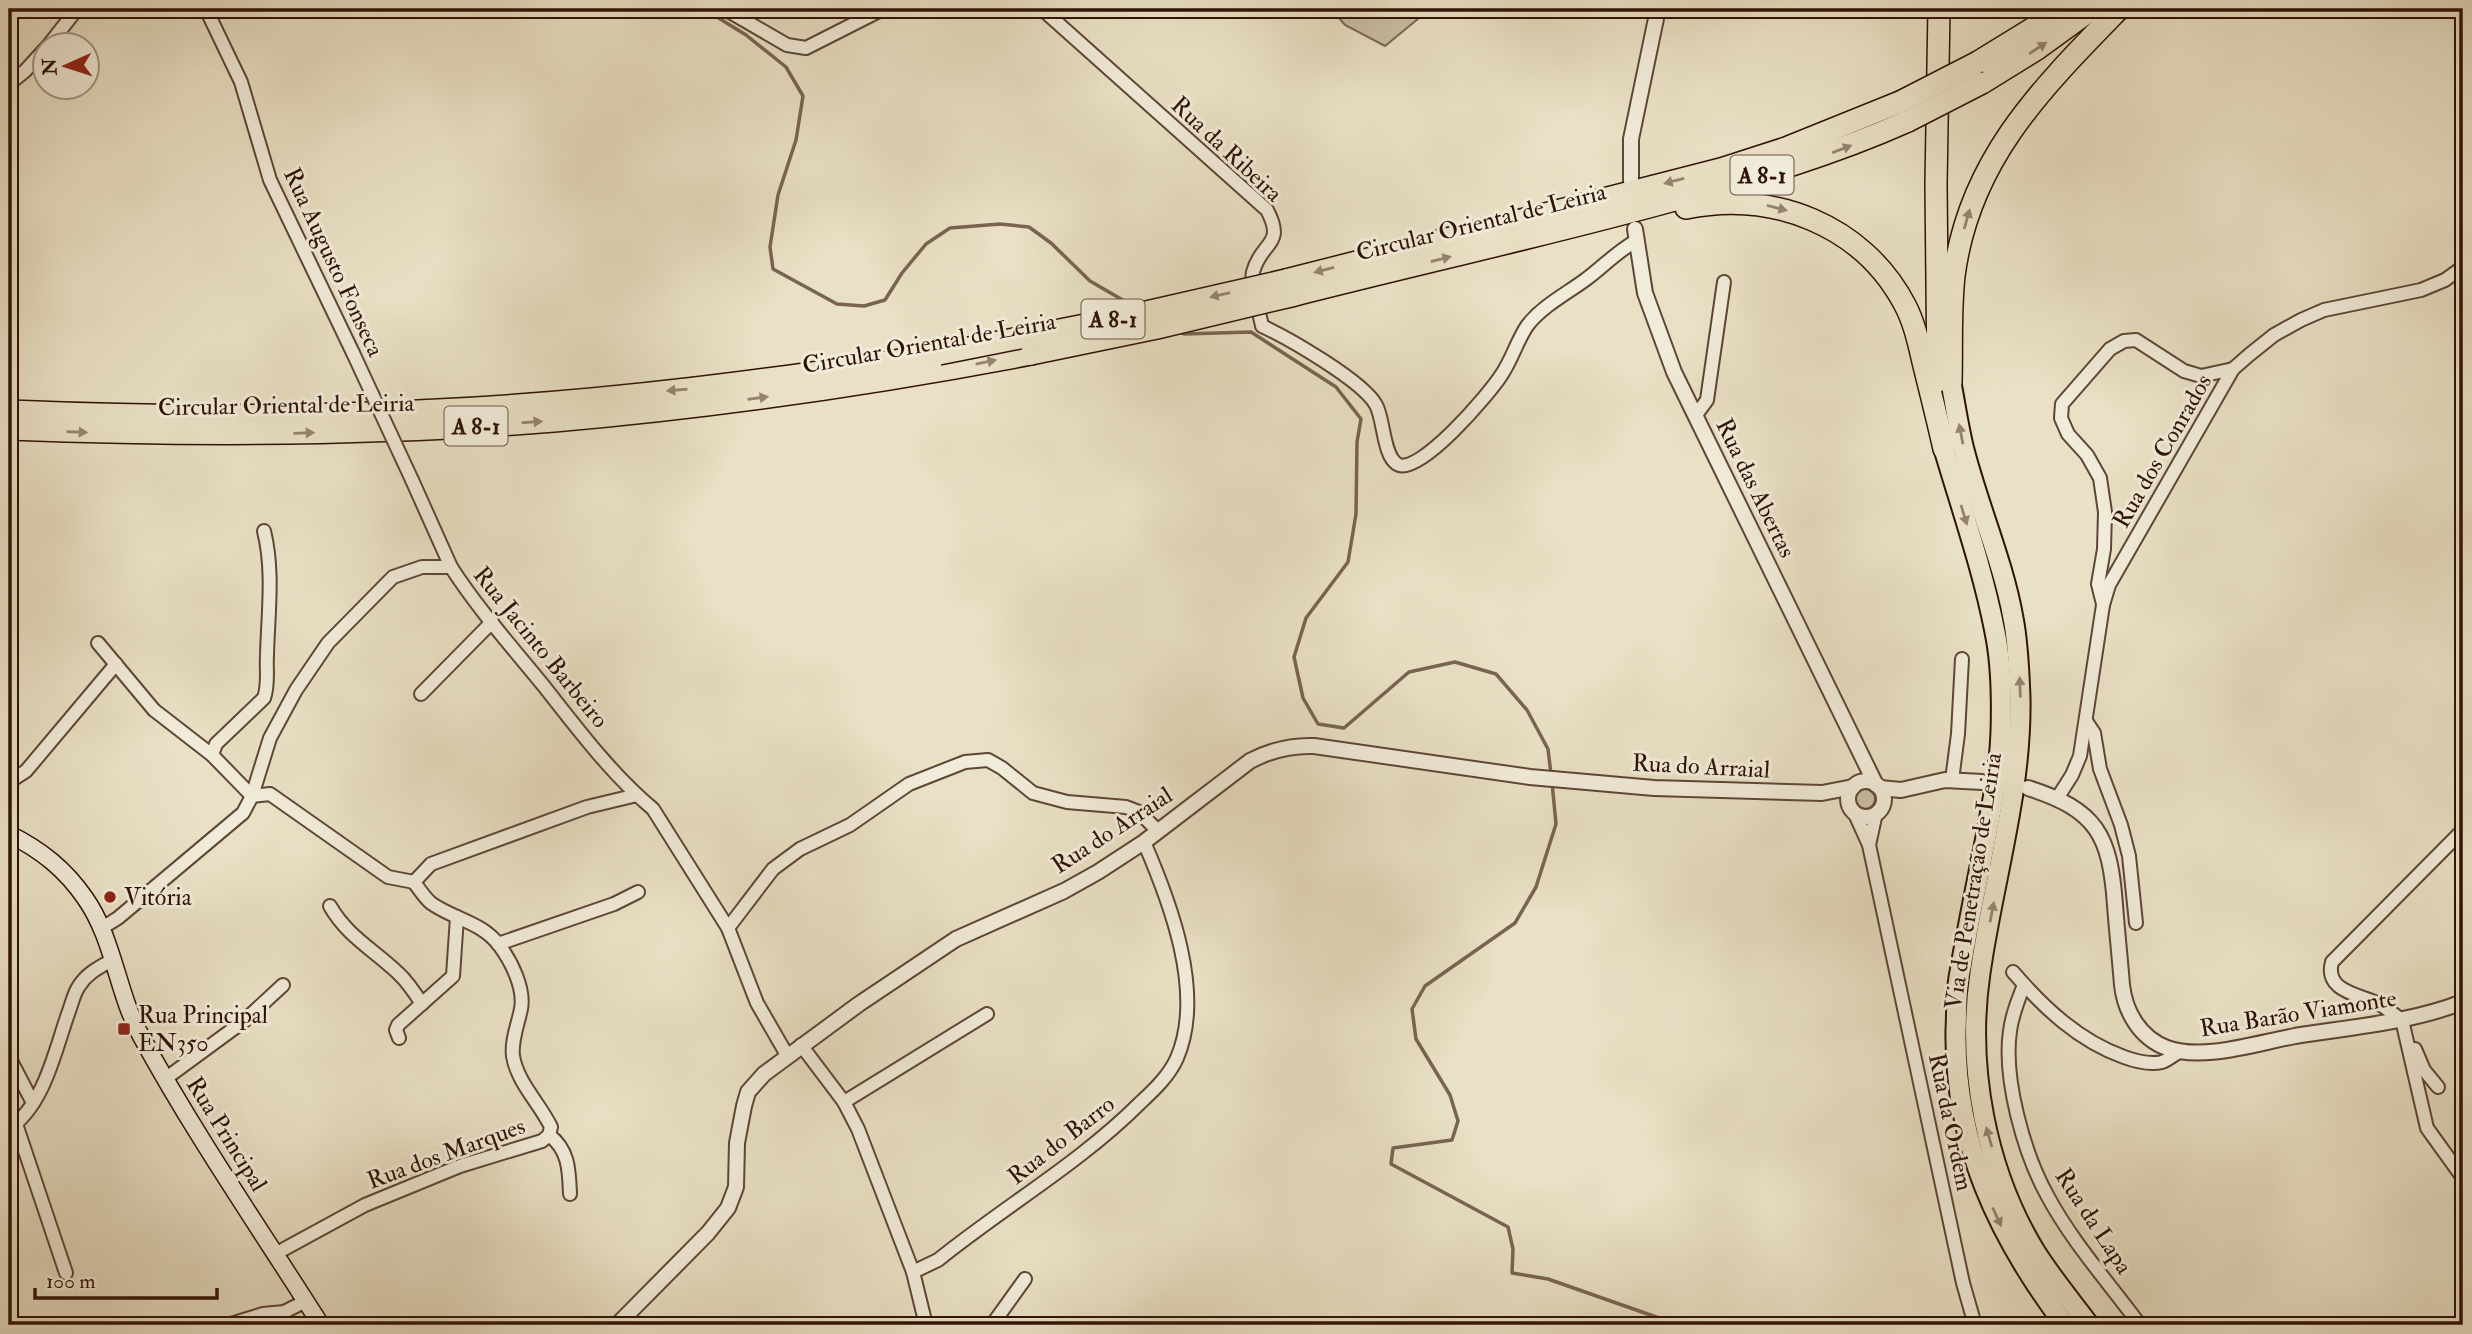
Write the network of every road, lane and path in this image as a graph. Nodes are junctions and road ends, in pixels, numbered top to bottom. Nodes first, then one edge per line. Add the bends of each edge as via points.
1 (77, 9) edge
2 (206, 9) edge
3 (725, 9) edge
4 (883, 9) edge
5 (1042, 9) edge
6 (1658, 9) edge
7 (1939, 9) edge
8 (1951, 9) edge
9 (2050, 9) edge
10 (2064, 9) edge
11 (2092, 9) edge
12 (2119, 9) edge
13 (59, 32) edge
14 (2012, 41) junction
15 (32, 63) edge
16 (1980, 72) junction
17 (10, 81) edge
18 (1904, 112) junction
19 (1631, 181) dead end
20 (1612, 217) junction
21 (1635, 235) joint
22 (2463, 267) edge
23 (1724, 282) dead end
24 (1289, 288) junction
25 (940, 363) junction
26 (2233, 369) junction
27 (1951, 383) junction
28 (9, 411) edge
29 (1696, 415) junction
30 (9, 429) edge
31 (1944, 449) junction
32 (264, 531) dead end
33 (452, 567) junction
34 (2103, 605) junction
35 (492, 622) junction
36 (98, 643) dead end
37 (1962, 659) dead end
38 (116, 664) junction
39 (421, 694) dead end
40 (2086, 721) junction
41 (212, 755) junction
42 (1863, 757) junction
43 (1952, 780) junction
44 (9, 782) edge
45 (1982, 782) dead end
46 (1856, 785) junction
47 (2028, 788) dead end
48 (1822, 793) junction
49 (636, 795) junction
50 (252, 796) junction
51 (1879, 797) junction
52 (2058, 797) junction
53 (1853, 811) junction
54 (2463, 830) edge
55 (1158, 831) junction
56 (9, 834) edge
57 (1144, 842) junction
58 (1869, 845) junction
59 (414, 883) junction
60 (638, 892) dead end
61 (330, 906) dead end
62 (457, 917) junction
63 (2136, 923) dead end
64 (102, 928) junction
65 (728, 928) junction
66 (498, 944) junction
67 (112, 960) junction
68 (2013, 972) dead end
69 (283, 985) dead end
70 (2024, 985) junction
71 (2463, 1002) edge
72 (422, 1004) junction
73 (987, 1014) dead end
74 (2402, 1020) junction
75 (399, 1038) dead end
76 (2408, 1040) junction
77 (801, 1045) junction
78 (2180, 1051) junction
79 (788, 1055) junction
80 (9, 1057) edge
81 (165, 1079) junction
82 (2438, 1087) dead end
83 (844, 1102) junction
84 (33, 1103) junction
85 (12, 1127) edge
86 (549, 1135) junction
87 (2463, 1178) edge
88 (570, 1194) dead end
89 (275, 1254) junction
90 (66, 1272) dead end
91 (913, 1272) junction
92 (1025, 1279) dead end
93 (306, 1301) junction
94 (208, 1325) edge
95 (321, 1325) edge
96 (617, 1325) edge
97 (926, 1325) edge
98 (992, 1325) edge
99 (1975, 1325) edge
100 (2065, 1325) edge
101 (2089, 1325) edge
102 (2140, 1325) edge

1 - 13 street
2 - 33 street, Rua Augusto Fonseca, bridge via 241,82 271,180
3 - 4 street via 787,45 806,48
5 - 21 street, Rua da Ribeira via 1267,209 1275,225 1274,238 1252,274 1262,326 1366,392 1376,405 1389,455 1397,464 1405,467 1416,462 1478,405 1536,317
6 - 19 street via 1631,139
7 - 31 highway via 1935,310
8 - 27 highway via 1946,354
9 - 14 highway
10 - 14 highway, Circular Oriental de Leiria / A 8-1
16 -> 11 highway, Circular Oriental de Leiria / A 8-1 via 2063,31
27 -> 12 highway via 1954,276 1978,187 2020,116
14 - 16 highway, Circular Oriental de Leiria / A 8-1
15 - 17 street
16 - 18 highway, Circular Oriental de Leiria / A 8-1, bridge
20 -> 18 highway, Circular Oriental de Leiria / A 8-1 via 1783,169 1865,140
18 -> 24 highway, Circular Oriental de Leiria / A 8-1 via 1721,169
24 -> 20 highway, Circular Oriental de Leiria / A 8-1
20 -> 31 highway via 1639,218 1703,205 1768,205 1802,215 1844,237 1882,271 1906,305
21 - 29 street, Rua das Abertas via 1645,293 1674,372
22 - 26 street, Rua dos Conrados via 2421,290 2325,310 2301,320 2274,335
23 - 29 street via 1707,400
24 - 25 highway, Circular Oriental de Leiria / A 8-1, bridge via 1120,318
25 -> 28 highway, Circular Oriental de Leiria / A 8-1 via 440,410 223,415
30 -> 25 highway, Circular Oriental de Leiria / A 8-1 via 297,434 538,422 755,398
26 - 34 street, Rua dos Conrados via 2109,585
26 - 34 street via 2201,376 2184,372 2136,340 2124,341 2110,349 2062,404 2061,418 2068,434 2099,478 2105,512 2098,583
101 -> 27 highway, Via de Penetração de Leiria via 2024,1231 1998,1167 1982,1107 1976,1052 1979,985 2014,795 2020,678 2013,617 1962,444
29 - 42 street, Rua das Abertas
31 -> 100 highway, Via de Penetração de Leiria via 1996,634 2002,702 1994,795 1959,975 1956,1056 1962,1113 1980,1176 2002,1227
32 - 41 street via 270,555 268,688 264,698 216,744
33 - 35 street, Rua Jacinto Barbeiro
33 - 50 street, Rua Jacinto Barbeiro via 422,567 393,577 328,643 270,738
34 - 40 street, Rua dos Conrados
35 - 39 street
35 - 49 street, Rua Jacinto Barbeiro
36 - 38 street
37 - 43 street
38 - 41 street via 154,710
38 - 44 street via 26,771
40 - 52 street, Rua dos Conrados via 2080,755
40 - 63 street via 2094,733 2100,769 2129,856
41 - 50 street
42 - 46 street
42 - 51 street, Rua das Abertas
43 - 45 street
43 - 51 street
46 - 48 street, Rua do Arraial
46 - 51 street via 1868,781
46 - 53 street via 1848,799
47 - 52 street, Rua Barão Viamonte
48 - 53 street, Rua do Arraial
48 - 55 street, Rua do Arraial via 1561,780 1295,746 1250,761
49 - 59 street via 587,807 431,864
49 - 65 street, Rua Jacinto Barbeiro via 653,809
50 - 59 street via 270,794 388,877
50 - 64 street, Rua Jacinto Barbeiro via 243,813
51 - 53 street via 1865,817
51 - 58 street, Rua da Ordem
52 - 78 street, Rua Barão Viamonte via 2090,821 2107,849 2129,1013 2155,1041
53 - 58 street, Rua da Ordem
54 - 74 street via 2332,962 2332,980 2337,986 2381,1005
55 - 57 street, Rua do Arraial
55 - 65 street via 1126,807 1068,802 1033,793 988,760 965,762 909,785 849,825 800,849 773,869
56 - 64 main road, Rua Principal via 48,856 64,872
57 - 77 street, Rua do Arraial via 1078,884 956,939
57 - 91 street, Rua do Barro via 1166,892 1185,976 1183,1037 1176,1060 1159,1085 1109,1135 939,1260
58 - 99 street, Rua da Ordem
59 - 62 street, Rua dos Marques via 430,902
60 - 66 street
61 - 72 street via 353,936 405,979
62 - 66 street, Rua dos Marques
62 - 72 street via 453,976
64 - 67 main road, Rua Principal
65 - 79 street, Rua Jacinto Barbeiro via 757,1003
66 - 86 street, Rua dos Marques via 520,986 522,1005 513,1056 551,1127
67 - 81 main road, Rua Principal via 139,1032
67 - 84 street via 78,986
68 - 70 street
69 - 81 street via 244,1021
70 - 78 street via 2063,1023 2112,1052 2152,1063
70 - 102 street, Rua da Lapa via 2009,1032 2010,1070 2031,1158 2047,1195
71 - 74 street, Rua Barão Viamonte
72 - 75 street via 398,1025
73 - 83 street
74 - 76 street
74 - 78 street, Rua Barão Viamonte via 2225,1049
76 - 82 street
76 - 87 street via 2427,1128
77 - 79 street, Rua do Arraial
77 - 83 street
79 - 96 street, Rua do Arraial via 757,1080 746,1099 737,1143 736,1187 727,1208
80 - 84 street
81 - 89 main road, Rua Principal
83 - 91 street
84 - 85 street
85 - 90 street
86 - 88 street via 565,1154
86 - 89 street, Rua dos Marques via 365,1205
89 - 93 main road, Rua Principal
91 - 97 street
92 - 98 street
93 - 94 street via 284,1312
93 - 95 main road, Rua Principal

